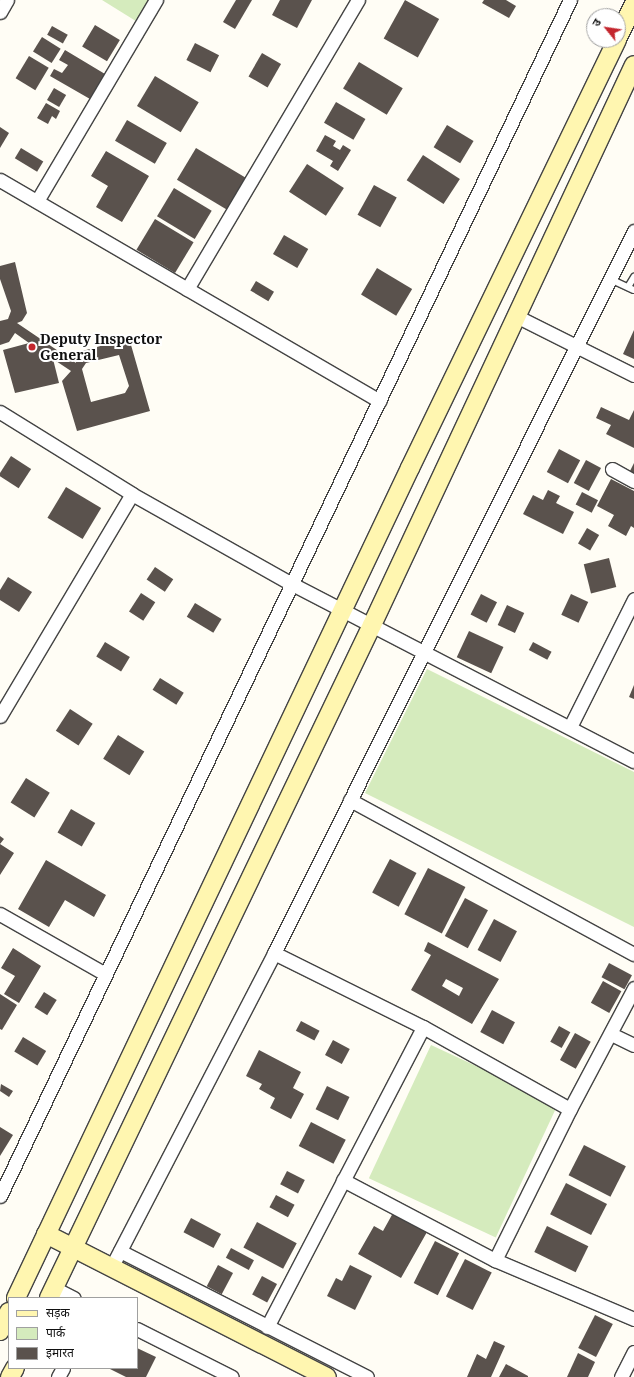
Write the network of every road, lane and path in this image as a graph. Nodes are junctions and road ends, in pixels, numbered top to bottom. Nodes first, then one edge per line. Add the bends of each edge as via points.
1 (7, 0) edge
2 (156, 0) edge
3 (570, 0) edge
4 (356, 1) edge
5 (633, 2) edge
6 (0, 12) edge
7 (626, 18) edge
8 (613, 48) edge
9 (634, 65) edge
10 (0, 180) edge
11 (37, 201) junction
12 (634, 231) edge
13 (634, 277) edge
14 (610, 279) junction
15 (631, 288) edge
16 (186, 289) junction
17 (516, 316) junction
18 (576, 346) junction
19 (634, 375) edge
20 (379, 401) junction
21 (0, 412) edge
22 (612, 469) dead end
23 (634, 481) edge
24 (132, 494) junction
25 (292, 584) junction
26 (634, 599) edge
27 (343, 612) junction
28 (372, 625) junction
29 (424, 651) junction
30 (0, 716) edge
31 (570, 727) junction
32 (634, 761) edge
33 (350, 800) junction
34 (1, 916) edge
35 (274, 952) junction
36 (634, 954) edge
37 (105, 974) junction
38 (634, 988) edge
39 (423, 1027) junction
40 (611, 1034) junction
41 (634, 1045) edge
42 (570, 1109) junction
43 (343, 1180) junction
44 (0, 1196) edge
45 (46, 1234) junction
46 (74, 1249) junction
47 (120, 1252) junction
48 (495, 1260) junction
49 (111, 1268) junction
50 (52, 1293) edge
51 (16, 1297) edge
52 (70, 1297) edge
53 (8, 1314) edge
54 (634, 1319) edge
55 (267, 1327) junction
56 (138, 1330) edge
57 (0, 1331) edge
58 (634, 1352) edge
59 (232, 1377) edge
60 (327, 1377) edge
61 (367, 1377) edge
62 (621, 1377) edge

1 - 6 street
2 - 11 street
3 - 20 street
4 - 16 street
5 - 7 main road
8 - 27 main road
9 - 17 main road
10 - 11 street
11 - 16 street
12 - 14 street
13 - 15 lane
14 - 15 lane
14 - 18 street
16 - 20 street
17 - 18 street
17 - 28 main road
18 - 19 street
18 - 29 street
20 - 25 street
21 - 24 street
22 - 23 street
24 - 25 street
24 - 30 street
25 - 27 street
25 - 37 street
26 - 31 street
27 - 28 street
27 - 45 main road
28 - 29 street
28 - 46 main road
29 - 31 street
29 - 33 street
31 - 32 street
33 - 35 street
33 - 36 street
34 - 37 street
35 - 39 street
35 - 47 street
37 - 44 street
38 - 40 street
39 - 42 street
39 - 43 street
40 - 41 street
40 - 42 street
42 - 48 street
43 - 48 street
43 - 55 street
45 - 46 main road
45 - 51 main road
46 - 49 main road
46 - 50 main road
47 - 49 street
47 - 55 street
48 - 54 street
49 - 60 main road
50 - 52 street
53 - 57 main road
55 - 61 street
56 - 59 street
58 - 62 street

